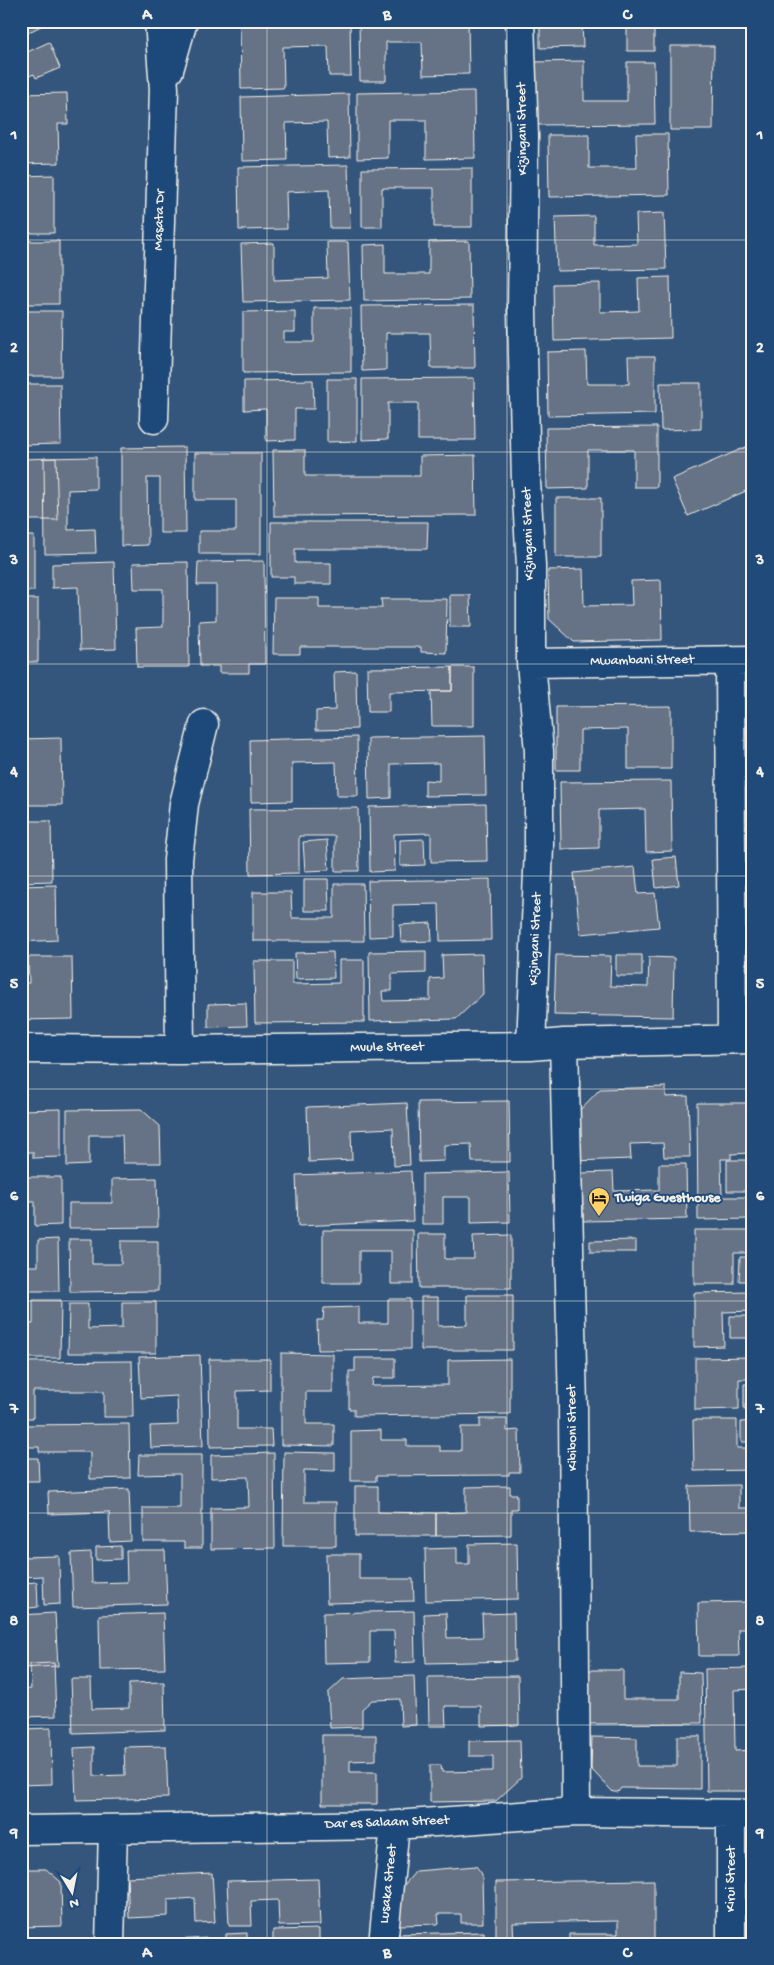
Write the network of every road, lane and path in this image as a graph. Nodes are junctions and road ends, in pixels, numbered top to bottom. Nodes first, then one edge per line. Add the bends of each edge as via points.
1 (159, 21) edge
2 (183, 21) edge
3 (520, 21) edge
4 (164, 89) junction
5 (154, 419) dead end
6 (741, 660) edge
7 (531, 663) junction
8 (204, 724) dead end
9 (742, 1039) edge
10 (564, 1043) junction
11 (531, 1046) junction
12 (21, 1049) edge
13 (180, 1050) junction
14 (576, 1812) junction
15 (742, 1814) edge
16 (395, 1825) junction
17 (113, 1829) junction
18 (21, 1830) edge
19 (110, 1944) edge
20 (383, 1944) edge
21 (732, 1944) edge

1 - 4 street, Masata Dr
2 - 4 street
3 - 7 street, Kizingani Street via 524,136 522,312 531,565
4 - 5 street, Masata Dr
6 - 7 street, Mwambani Street
6 - 9 street
7 - 11 street, Kizingani Street via 538,751 539,847
8 - 13 street via 184,804 178,860
9 - 10 street, Mvule Street
10 - 11 street, Mvule Street
10 - 14 street, Kibiboni Street via 573,1406
11 - 13 street, Mvule Street
12 - 13 street, Mvule Street
14 - 15 street, Dar es Salaam Street
14 - 16 street, Dar es Salaam Street
15 - 21 street, Kirui Street
16 - 17 street, Dar es Salaam Street
16 - 20 street, Lusaka Street
17 - 18 street, Dar es Salaam Street
17 - 19 street

